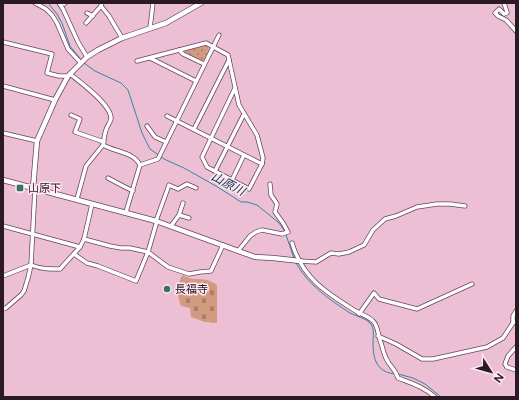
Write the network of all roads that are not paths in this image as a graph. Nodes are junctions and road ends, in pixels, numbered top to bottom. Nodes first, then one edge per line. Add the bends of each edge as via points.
1 (35, 3) edge
2 (59, 3) edge
3 (153, 3) edge
4 (201, 3) edge
5 (504, 3) edge
6 (102, 4) edge
7 (87, 12) dead end
8 (93, 16) junction
9 (86, 23) dead end
10 (150, 28) junction
11 (516, 31) edge
12 (219, 35) dead end
13 (122, 38) junction
14 (3, 42) edge
15 (213, 47) junction
16 (179, 50) junction
17 (87, 57) junction
18 (150, 58) junction
19 (229, 60) junction
20 (137, 61) dead end
21 (81, 63) junction
22 (204, 64) junction
23 (69, 75) junction
24 (196, 81) junction
25 (3, 86) edge
26 (235, 88) junction
27 (56, 100) junction
28 (244, 114) junction
29 (71, 115) dead end
30 (167, 116) dead end
31 (176, 120) junction
32 (146, 126) dead end
33 (194, 129) junction
34 (3, 132) edge
35 (211, 138) junction
36 (37, 141) junction
37 (166, 142) junction
38 (104, 144) junction
39 (227, 146) junction
40 (244, 155) junction
41 (262, 164) junction
42 (140, 165) junction
43 (215, 171) junction
44 (108, 178) dead end
45 (3, 180) edge
46 (232, 180) junction
47 (270, 184) dead end
48 (34, 188) junction
49 (196, 188) dead end
50 (133, 191) junction
51 (77, 199) junction
52 (183, 203) dead end
53 (92, 204) junction
54 (465, 206) dead end
55 (126, 212) junction
56 (179, 214) junction
57 (189, 218) dead end
58 (157, 221) junction
59 (3, 226) edge
60 (171, 226) junction
61 (33, 234) junction
62 (84, 239) junction
63 (292, 243) dead end
64 (223, 245) junction
65 (80, 247) junction
66 (238, 251) junction
67 (148, 252) junction
68 (74, 254) junction
69 (300, 261) junction
70 (31, 265) junction
71 (3, 272) edge
72 (10, 274) junction
73 (3, 276) edge
74 (472, 284) dead end
75 (3, 309) edge
76 (516, 311) edge
77 (359, 314) junction
78 (515, 322) edge
79 (378, 336) junction
80 (516, 347) edge
81 (516, 370) edge
82 (435, 397) edge

1 - 21 street via 52,15 68,49
2 - 17 street
3 - 10 street
4 - 10 street via 166,23
5 - 11 street via 507,13 504,14 499,9 495,13
6 - 8 street
6 - 13 street
7 - 8 street
8 - 9 street
10 - 13 street
12 - 15 street
13 - 17 street
14 - 23 street via 52,54 47,73
15 - 16 street via 206,43
15 - 19 street via 228,55
15 - 22 street
16 - 18 street
16 - 22 street
17 - 21 street
18 - 20 street
18 - 24 street
19 - 26 street
19 - 33 street
21 - 23 street
22 - 24 street
23 - 27 street
23 - 38 street via 93,92 108,109 111,121 105,131
24 - 31 street
25 - 27 street
26 - 28 street
26 - 35 street
27 - 36 street
28 - 39 street
28 - 41 street via 257,135
29 - 38 street via 80,119 75,132
30 - 31 street
31 - 33 street
31 - 37 street
32 - 37 street via 155,137
33 - 35 street
34 - 36 street
35 - 39 street
35 - 43 street via 202,157 207,167
36 - 48 street
37 - 42 street via 158,159
38 - 42 street via 109,149 131,156
38 - 51 street via 86,166
39 - 40 street
39 - 43 street
40 - 41 street
40 - 46 street
41 - 46 street via 249,189
42 - 50 street
43 - 46 street
44 - 50 street
45 - 48 street
47 - 66 street via 271,196 277,204 275,212 288,232 256,232
48 - 51 street
48 - 61 street
49 - 58 street via 187,184 178,189 169,186
50 - 55 street
51 - 53 street
52 - 56 street
53 - 55 street
53 - 62 street
54 - 69 street via 437,204 417,207 385,219 373,230 364,245 350,252 331,253 316,262
55 - 58 street
56 - 57 street
56 - 60 street
58 - 60 street
58 - 67 street
59 - 61 street
60 - 64 street
61 - 65 street
61 - 70 street
62 - 65 street
62 - 67 street
63 - 69 street
64 - 66 street
64 - 67 street via 211,271 190,274 168,267
65 - 68 street
66 - 69 street via 258,258
67 - 68 street via 136,280 87,263
68 - 70 street via 60,269
69 - 77 street via 319,286
70 - 72 street
70 - 75 street via 24,291
71 - 72 street
72 - 73 street
74 - 77 street via 417,309 379,299 374,293
76 - 78 street via 513,316
77 - 79 street via 372,320
78 - 79 street via 503,338 486,348 433,359 422,359
79 - 82 street via 398,378 416,384
80 - 81 street via 505,364

